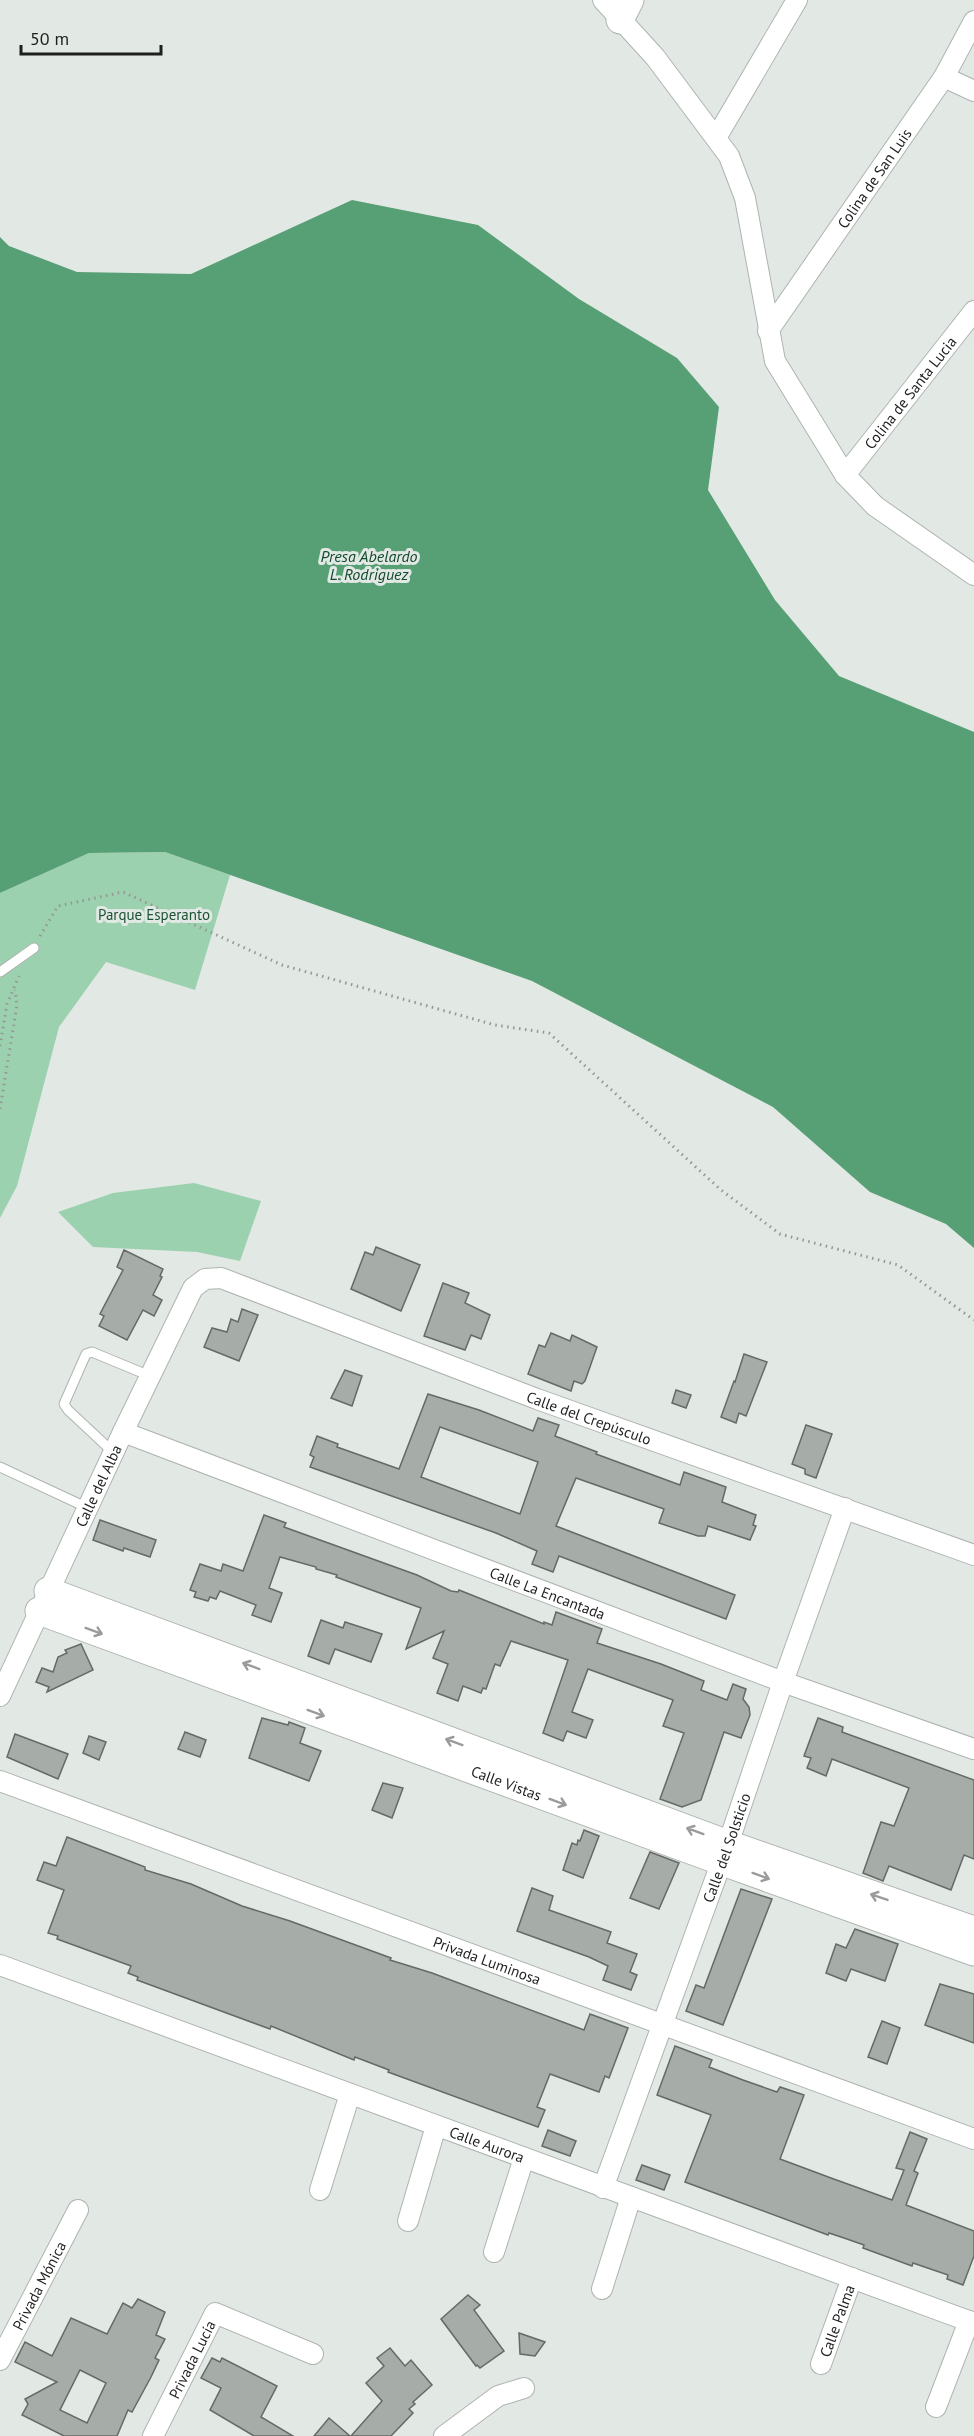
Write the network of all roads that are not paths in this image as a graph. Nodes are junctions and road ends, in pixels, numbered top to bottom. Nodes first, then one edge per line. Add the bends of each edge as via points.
1 (797, 0) edge
2 (618, 7) edge
3 (974, 21) edge
4 (944, 77) junction
5 (974, 91) edge
6 (716, 138) junction
7 (974, 310) edge
8 (768, 331) junction
9 (845, 475) junction
10 (972, 571) edge
11 (34, 948) road end
12 (0, 972) edge
13 (205, 1280) joint
14 (150, 1376) junction
15 (123, 1432) junction
16 (114, 1453) junction
17 (0, 1467) edge
18 (88, 1508) junction
19 (845, 1508) junction
20 (974, 1555) edge
21 (44, 1601) junction
22 (783, 1682) junction
23 (0, 1696) edge
24 (974, 1749) edge
25 (0, 1781) edge
26 (724, 1852) junction
27 (917, 1921) junction
28 (974, 1930) edge
29 (974, 1952) edge
30 (0, 1965) edge
31 (661, 2024) junction
32 (350, 2094) junction
33 (436, 2126) junction
34 (974, 2139) edge
35 (524, 2158) junction
36 (603, 2188) junction
37 (320, 2190) dead end
38 (631, 2197) junction
39 (78, 2210) dead end
40 (408, 2221) dead end
41 (494, 2252) dead end
42 (852, 2278) junction
43 (602, 2289) dead end
44 (971, 2322) edge
45 (313, 2354) dead end
46 (0, 2360) edge
47 (821, 2364) dead end
48 (524, 2388) dead end
49 (936, 2407) dead end
50 (153, 2436) edge
51 (444, 2436) edge

1 - 6 street
2 - 6 street
3 - 4 street, Colina de San Luis
4 - 5 street
4 - 8 street, Colina de San Luis
6 - 8 street via 729,156 745,198
7 - 9 street, Colina de Santa Lucia
8 - 9 street via 775,361
9 - 10 street via 875,506
11 - 12 lane
13 - 14 street, Calle del Alba via 193,1288
13 - 19 street, Calle del Crepúsculo via 221,1278 537,1399
14 - 15 street, Calle del Alba
14 - 16 lane via 92,1352 86,1354 64,1404
15 - 16 street, Calle del Alba
15 - 22 street, Calle La Encantada
16 - 18 street, Calle del Alba
17 - 18 lane
18 - 21 street, Calle del Alba
19 - 20 street, Calle del Crepúsculo
19 - 22 street, Calle del Solsticio
21 - 23 street, Calle del Alba
21 - 26 street, Calle Vistas
22 - 24 street, Calle La Encantada
22 - 26 street, Calle del Solsticio
25 - 31 street, Privada Luminosa
26 - 27 street, Calle Vistas
26 - 31 street, Calle del Solsticio
27 - 28 street, Calle Vistas
27 - 29 street, Calle Vistas
30 - 32 street, Calle Aurora
31 - 34 street, Privada Luminosa
31 - 36 street, Calle del Solsticio
32 - 33 street, Calle Aurora
32 - 37 street
33 - 35 street, Calle Aurora
33 - 40 street
35 - 36 street, Calle Aurora
35 - 41 street
36 - 38 street, Calle Aurora
38 - 42 street, Calle Aurora
38 - 43 street
39 - 46 street, Privada Mónica
42 - 44 street, Calle Aurora
42 - 47 street, Calle Palma
44 - 49 street
45 - 50 street, Privada Lucía via 215,2313
48 - 51 street via 498,2396

